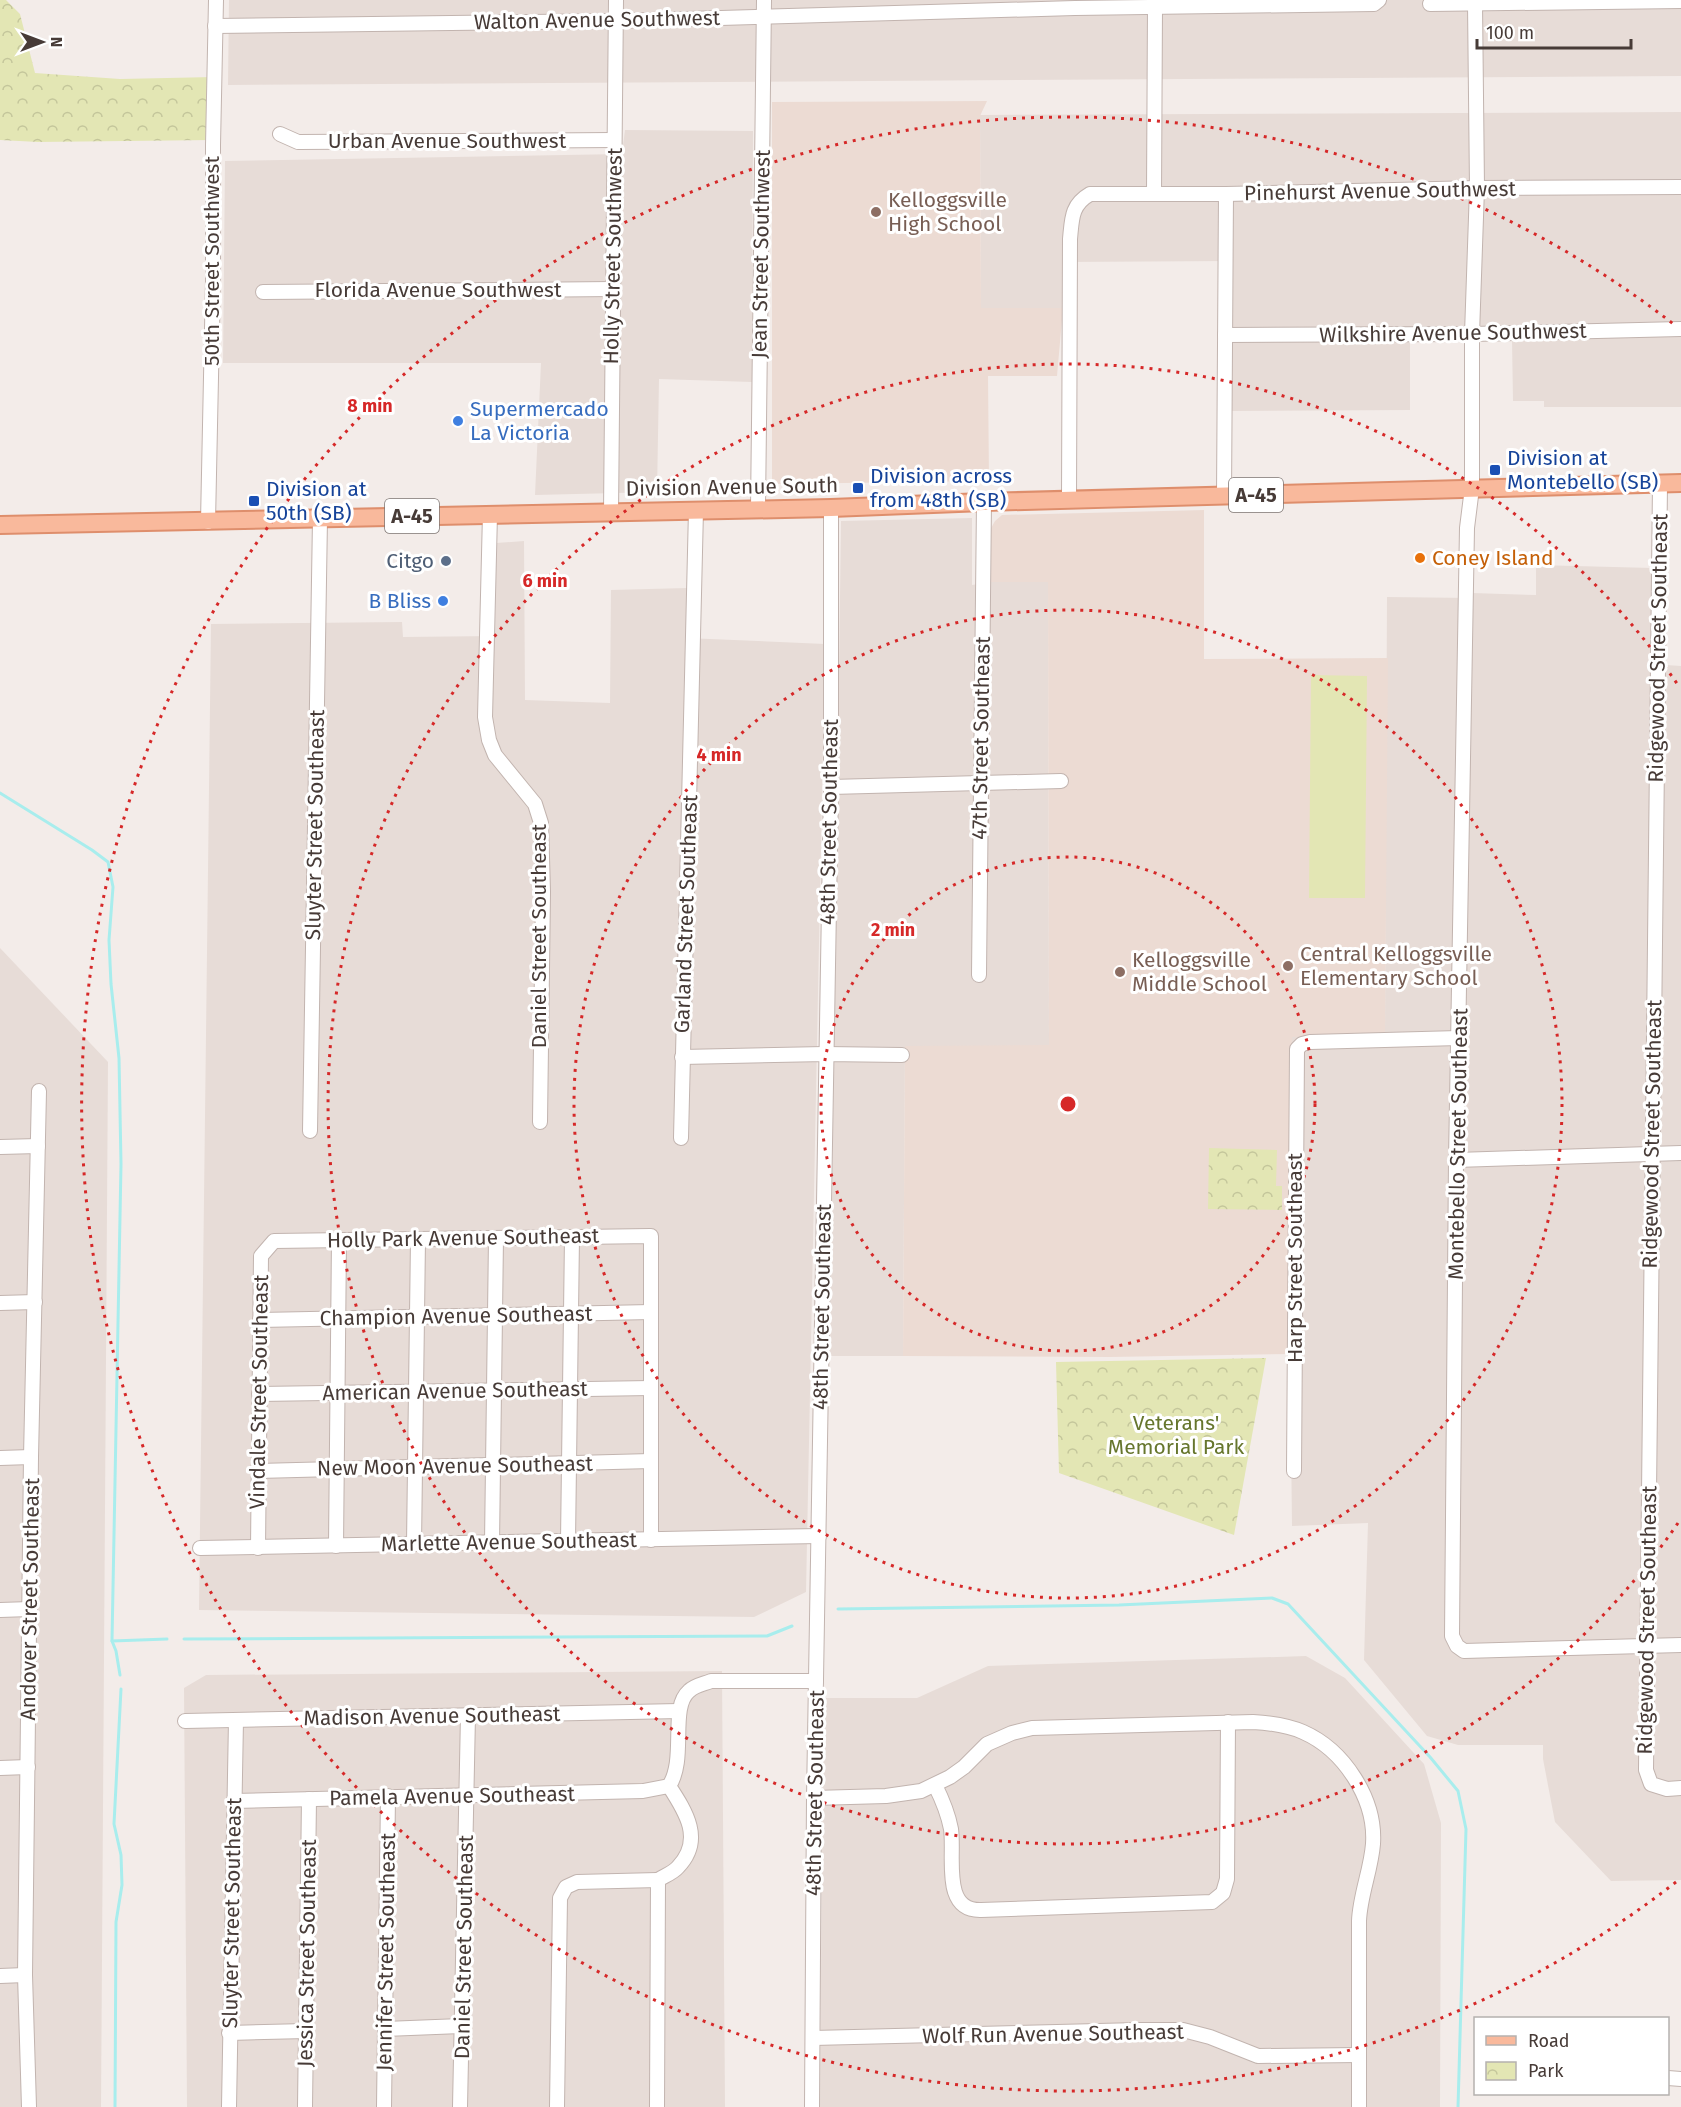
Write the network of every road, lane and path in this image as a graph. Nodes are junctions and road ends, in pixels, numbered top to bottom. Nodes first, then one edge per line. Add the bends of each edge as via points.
1 (216, 0) edge
2 (616, 0) edge
3 (764, 0) edge
4 (1681, 1) edge
5 (1376, 2) edge
6 (1232, 3) edge
7 (1475, 3) junction
8 (1075, 4) edge
9 (1430, 4) dead end
10 (919, 7) edge
11 (1155, 7) junction
12 (763, 17) junction
13 (616, 21) junction
14 (215, 26) junction
15 (280, 134) dead end
16 (614, 140) junction
17 (1681, 187) edge
18 (1477, 188) junction
19 (1154, 194) junction
20 (1226, 194) junction
21 (613, 289) junction
22 (262, 292) dead end
23 (1681, 329) edge
24 (1472, 334) junction
25 (1225, 335) junction
26 (1681, 483) edge
27 (1660, 484) junction
28 (1472, 488) junction
29 (1224, 496) junction
30 (1069, 500) junction
31 (984, 502) junction
32 (758, 508) junction
33 (831, 508) junction
34 (696, 510) junction
35 (611, 512) junction
36 (490, 514) junction
37 (320, 519) junction
38 (208, 522) junction
39 (0, 525) edge
40 (1061, 781) dead end
41 (981, 783) junction
42 (831, 787) junction
43 (979, 975) dead end
44 (1459, 1038) junction
45 (825, 1054) junction
46 (902, 1055) dead end
47 (682, 1057) junction
48 (39, 1091) dead end
49 (540, 1122) dead end
50 (310, 1131) dead end
51 (681, 1138) dead end
52 (38, 1146) junction
53 (0, 1147) edge
54 (1681, 1153) edge
55 (1652, 1154) junction
56 (1456, 1160) junction
57 (572, 1237) junction
58 (496, 1238) junction
59 (418, 1239) junction
60 (339, 1240) junction
61 (274, 1241) joint
62 (35, 1302) junction
63 (0, 1303) edge
64 (651, 1312) junction
65 (571, 1313) junction
66 (495, 1315) junction
67 (417, 1317) junction
68 (338, 1318) junction
69 (260, 1320) junction
70 (651, 1388) junction
71 (570, 1389) junction
72 (494, 1390) junction
73 (416, 1391) junction
74 (338, 1393) junction
75 (259, 1394) junction
76 (31, 1457) junction
77 (0, 1458) edge
78 (651, 1461) junction
79 (568, 1463) junction
80 (493, 1465) junction
81 (415, 1467) junction
82 (337, 1469) junction
83 (258, 1471) junction
84 (1294, 1471) dead end
85 (819, 1536) junction
86 (651, 1540) junction
87 (567, 1541) junction
88 (492, 1543) junction
89 (414, 1544) junction
90 (336, 1546) junction
91 (200, 1548) dead end
92 (258, 1548) junction
93 (30, 1609) junction
94 (0, 1610) edge
95 (1681, 1645) edge
96 (1646, 1646) junction
97 (816, 1681) junction
98 (679, 1711) junction
99 (468, 1715) junction
100 (236, 1720) junction
101 (185, 1721) dead end
102 (1228, 1722) junction
103 (28, 1767) junction
104 (0, 1768) edge
105 (935, 1785) junction
106 (669, 1786) junction
107 (1681, 1788) edge
108 (467, 1795) junction
109 (388, 1796) junction
110 (814, 1798) junction
111 (309, 1799) junction
112 (234, 1801) junction
113 (658, 1880) junction
114 (25, 1975) junction
115 (0, 1976) edge
116 (461, 2026) junction
117 (385, 2029) junction
118 (306, 2031) junction
119 (230, 2033) junction
120 (813, 2038) junction
121 (1359, 2055) junction
122 (29, 2107) edge
123 (229, 2107) edge
124 (305, 2107) edge
125 (384, 2107) edge
126 (460, 2107) edge
127 (557, 2107) edge
128 (657, 2107) edge
129 (812, 2107) edge
130 (1359, 2107) edge

1 - 14 street, 50th Street Southwest
2 - 13 street, Holly Street Southwest
3 - 12 street, Jean Street Southwest
4 - 7 street
5 - 6 street, Walton Avenue Southwest
6 - 11 street, Walton Avenue Southwest
7 - 9 street
7 - 18 street, Montebello Street Southeast
8 - 10 street, Walton Avenue Southwest
8 - 11 street, Walton Avenue Southwest
10 - 12 street, Walton Avenue Southwest
11 - 19 street
12 - 13 street, Walton Avenue Southwest
12 - 32 street, Jean Street Southwest
13 - 14 street, Walton Avenue Southwest
13 - 16 street, Holly Street Southwest
14 - 38 street, 50th Street Southwest
15 - 16 street, Urban Avenue Southwest via 298,142
16 - 21 street, Holly Street Southwest
17 - 18 street, Pinehurst Avenue Southwest
18 - 20 street, Pinehurst Avenue Southwest
18 - 24 street, Montebello Street Southeast
19 - 20 street, Pinehurst Avenue Southwest
19 - 30 street, Pinehurst Avenue Southwest via 1090,194 1080,200 1072,215
20 - 25 street
21 - 22 street, Florida Avenue Southwest
21 - 35 street, Holly Street Southwest
23 - 24 street, Wilkshire Avenue Southwest
24 - 25 street, Wilkshire Avenue Southwest
24 - 28 street, Montebello Street Southeast
25 - 29 street
26 - 27 main road, Division Avenue South / A-45
27 - 28 main road, Division Avenue South / A-45
27 - 55 street, Ridgewood Street Southeast
28 - 29 main road, Division Avenue South / A-45
28 - 44 street, Montebello Street Southeast via 1467,528
29 - 30 main road, Division Avenue South / A-45
30 - 31 main road, Division Avenue South / A-45
31 - 33 main road, Division Avenue South / A-45
31 - 41 street, 47th Street Southeast
32 - 33 main road, Division Avenue South / A-45
32 - 34 main road, Division Avenue South / A-45
33 - 42 street, 48th Street Southeast
34 - 35 main road, Division Avenue South / A-45
34 - 47 street, Garland Street Southeast
35 - 36 main road, Division Avenue South / A-45
36 - 37 main road, Division Avenue South / A-45
36 - 49 street, Daniel Street Southeast via 485,717 495,755 535,804 541,823
37 - 38 main road, Division Avenue South / A-45
37 - 50 street, Sluyter Street Southeast
38 - 39 main road, Division Avenue South / A-45
40 - 41 street
41 - 42 street
41 - 43 street, 47th Street Southeast
42 - 45 street, 48th Street Southeast
44 - 56 street, Montebello Street Southeast
44 - 84 street, Harp Street Southeast via 1310,1042 1297,1051
45 - 46 street
45 - 47 street
45 - 85 street, 48th Street Southeast
47 - 51 street, Garland Street Southeast
48 - 52 street, Andover Street Southeast
52 - 53 street
52 - 62 street, Andover Street Southeast
54 - 55 street
55 - 56 street
55 - 96 street, Ridgewood Street Southeast
56 - 96 street, Montebello Street Southeast via 1452,1636 1464,1652
57 - 58 street, Holly Park Avenue Southeast
57 - 64 street, Holly Park Avenue Southeast via 651,1236
57 - 65 street
58 - 59 street, Holly Park Avenue Southeast
58 - 66 street
59 - 60 street, Holly Park Avenue Southeast
59 - 67 street
60 - 61 street, Holly Park Avenue Southeast
60 - 68 street
61 - 69 street, Vindale Street Southeast via 261,1256
62 - 63 street
62 - 76 street, Andover Street Southeast
64 - 65 street, Champion Avenue Southeast
64 - 70 street
65 - 66 street, Champion Avenue Southeast
65 - 71 street
66 - 67 street, Champion Avenue Southeast
66 - 72 street
67 - 68 street, Champion Avenue Southeast
67 - 73 street
68 - 69 street, Champion Avenue Southeast
68 - 74 street
69 - 75 street, Vindale Street Southeast
70 - 71 street, American Avenue Southeast
70 - 78 street
71 - 72 street, American Avenue Southeast
71 - 79 street
72 - 73 street, American Avenue Southeast
72 - 80 street
73 - 74 street, American Avenue Southeast
73 - 81 street
74 - 75 street, American Avenue Southeast
74 - 82 street
75 - 83 street, Vindale Street Southeast
76 - 77 street
76 - 93 street, Andover Street Southeast
78 - 79 street, New Moon Avenue Southeast
78 - 86 street
79 - 80 street, New Moon Avenue Southeast
79 - 87 street
80 - 81 street, New Moon Avenue Southeast
80 - 88 street
81 - 82 street, New Moon Avenue Southeast
81 - 89 street
82 - 83 street, New Moon Avenue Southeast
82 - 90 street
83 - 92 street, Vindale Street Southeast
85 - 86 street, Marlette Avenue Southeast
85 - 97 street, 48th Street Southeast
86 - 87 street, Marlette Avenue Southeast
87 - 88 street, Marlette Avenue Southeast
88 - 89 street, Marlette Avenue Southeast
89 - 90 street, Marlette Avenue Southeast
90 - 92 street, Marlette Avenue Southeast
91 - 92 street, Marlette Avenue Southeast
93 - 94 street
93 - 103 street, Andover Street Southeast
95 - 96 street
96 - 107 street, Ridgewood Street Southeast via 1646,1770 1651,1784
97 - 98 street via 711,1682 689,1690
97 - 110 street, 48th Street Southeast
98 - 99 street, Madison Avenue Southeast
98 - 106 street via 677,1767
99 - 100 street, Madison Avenue Southeast
99 - 108 street, Daniel Street Southeast
100 - 101 street, Madison Avenue Southeast
100 - 112 street, Sluyter Street Southeast
102 - 105 street via 1022,1730 987,1744 964,1767
102 - 105 street via 1227,1871 1223,1893 1208,1902 968,1908 954,1892 951,1829
102 - 121 street via 1288,1726 1305,1732 1331,1749 1355,1778 1370,1812 1373,1836 1360,1902
103 - 104 street
103 - 114 street, Andover Street Southeast
105 - 110 street via 898,1796
106 - 108 street, Pamela Avenue Southeast via 643,1791
106 - 113 street via 690,1822 691,1836 688,1852 677,1868
108 - 109 street, Pamela Avenue Southeast
108 - 116 street, Daniel Street Southeast
109 - 111 street, Pamela Avenue Southeast
109 - 117 street, Jennifer Street Southeast
110 - 120 street, 48th Street Southeast
111 - 112 street, Pamela Avenue Southeast
111 - 118 street, Jessica Street Southeast
112 - 119 street, Sluyter Street Southeast
113 - 127 street via 577,1882 566,1887 560,1898
113 - 128 street
114 - 115 street
114 - 122 street, Andover Street Southeast
116 - 117 street
116 - 126 street, Daniel Street Southeast
117 - 125 street, Jennifer Street Southeast
118 - 119 street
118 - 124 street, Jessica Street Southeast
119 - 123 street, Sluyter Street Southeast
120 - 121 street, Wolf Run Avenue Southeast via 1183,2030 1258,2056
120 - 129 street, 48th Street Southeast
121 - 130 street

